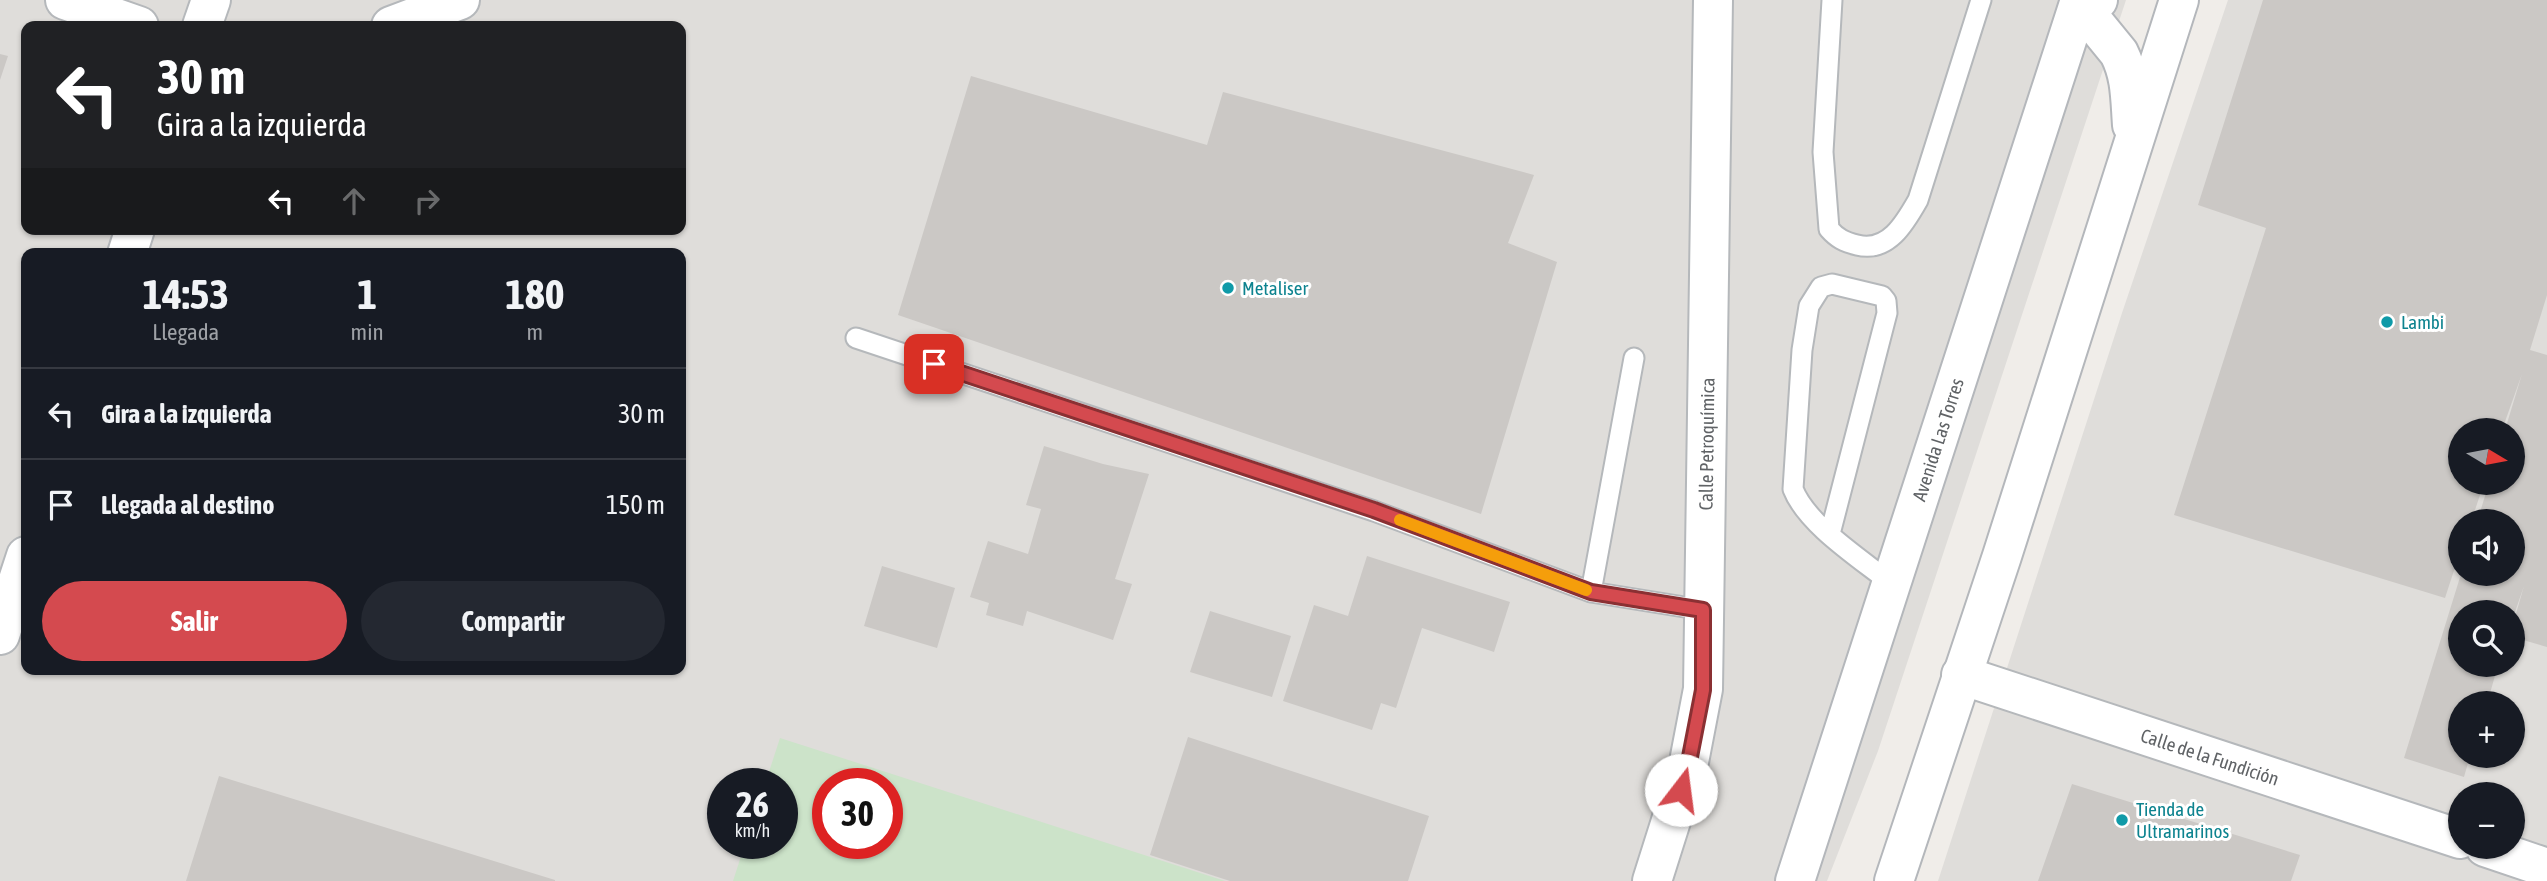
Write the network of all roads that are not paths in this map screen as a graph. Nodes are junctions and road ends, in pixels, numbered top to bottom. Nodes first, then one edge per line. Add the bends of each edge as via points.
1 (65, 0) edge
2 (211, 0) edge
3 (460, 0) edge
4 (1713, 0) edge
5 (1832, 0) edge
6 (1981, 0) edge
7 (2179, 0) edge
8 (2080, 1) edge
9 (125, 21) edge
10 (204, 21) edge
11 (404, 21) edge
12 (2133, 141) junction
13 (856, 338) dead end
14 (1634, 358) dead end
15 (1830, 534) junction
16 (21, 571) edge
17 (1892, 584) junction
18 (1591, 592) junction
19 (1703, 610) junction
20 (0, 635) edge
21 (1961, 675) junction
22 (2448, 835) edge
23 (2522, 859) edge
24 (2547, 867) edge
25 (1652, 881) edge
26 (1795, 881) edge
27 (1894, 881) edge

1 - 9 main road
2 - 10 main road
3 - 11 main road
4 - 19 main road, Calle Petroquímica
5 - 6 lane via 1824,152 1829,229 1837,238 1863,247 1879,246 1891,237 1905,224 1918,200
7 - 12 main road
8 - 12 main road via 2123,62 2130,82
8 - 17 main road, Avenida Las Torres
12 - 21 main road
13 - 18 lane via 1374,510
14 - 18 lane
15 - 15 lane via 1806,513 1793,489 1809,306 1821,288 1832,284 1882,296 1887,313
15 - 17 lane
16 - 20 main road
17 - 26 main road, Avenida Las Torres
18 - 19 lane
19 - 25 main road, Calle Petroquímica via 1703,690 1688,767
21 - 22 main road, Calle de la Fundición
21 - 27 main road
23 - 24 main road

